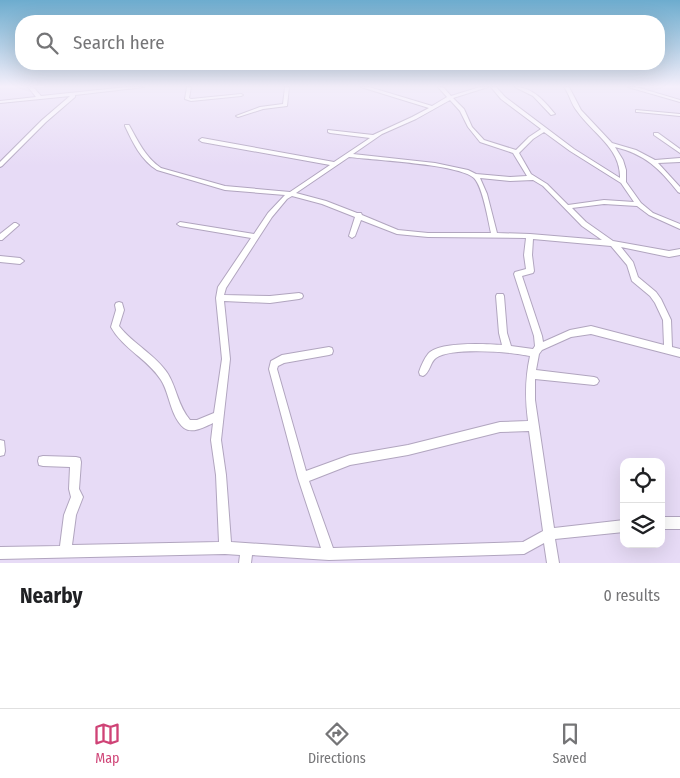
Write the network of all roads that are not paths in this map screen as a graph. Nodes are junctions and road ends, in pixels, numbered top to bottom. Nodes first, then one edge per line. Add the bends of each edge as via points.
1 (53, 113) edge
2 (246, 113) edge
3 (419, 113) edge
4 (464, 113) edge
5 (525, 113) edge
6 (581, 113) edge
7 (662, 113) edge
8 (680, 115) edge
9 (238, 116) dead end
10 (127, 126) dead end
11 (546, 129) junction
12 (330, 131) dead end
13 (656, 134) dead end
14 (375, 137) junction
15 (202, 140) dead end
16 (612, 145) junction
17 (680, 151) edge
18 (515, 152) junction
19 (349, 155) junction
20 (680, 160) edge
21 (654, 162) junction
22 (336, 164) junction
23 (0, 165) edge
24 (475, 176) junction
25 (533, 178) junction
26 (623, 182) junction
27 (680, 191) edge
28 (291, 194) junction
29 (639, 204) junction
30 (567, 207) junction
31 (359, 215) junction
32 (180, 224) dead end
33 (16, 225) dead end
34 (680, 227) edge
35 (494, 234) junction
36 (352, 236) dead end
37 (530, 236) junction
38 (256, 237) junction
39 (0, 238) edge
40 (612, 244) junction
41 (680, 252) edge
42 (0, 259) edge
43 (20, 260) dead end
44 (300, 296) dead end
45 (500, 296) dead end
46 (220, 298) junction
47 (119, 305) dead end
48 (508, 349) junction
49 (668, 349) junction
50 (537, 350) junction
51 (329, 351) dead end
52 (680, 353) edge
53 (423, 372) dead end
54 (531, 374) junction
55 (594, 381) dead end
56 (217, 417) junction
57 (532, 426) junction
58 (0, 445) edge
59 (0, 451) edge
60 (43, 461) dead end
61 (303, 478) junction
62 (680, 522) edge
63 (665, 523) edge
64 (620, 526) edge
65 (549, 534) junction
66 (225, 548) junction
67 (65, 550) junction
68 (246, 550) junction
69 (0, 553) edge
70 (329, 554) junction
71 (245, 563) edge
72 (553, 563) edge

1 - 23 street
2 - 9 street
3 - 14 street
4 - 18 street via 482,141
5 - 11 street
6 - 16 street
7 - 8 street
10 - 28 street via 153,166 159,169 225,188
11 - 18 street
11 - 26 street via 575,153
12 - 14 street
13 - 17 street
14 - 19 street
15 - 22 street
16 - 21 street via 636,150
16 - 26 street via 624,170
18 - 25 street
19 - 22 street
19 - 24 street via 426,163
20 - 21 street
21 - 27 street
22 - 28 street
24 - 25 street
24 - 35 street via 488,205
25 - 30 street
26 - 29 street
28 - 31 street
28 - 38 street via 270,215
29 - 30 street via 604,202
29 - 34 street via 657,218
30 - 40 street
31 - 35 street via 397,232
31 - 36 street
32 - 38 street
33 - 39 street
35 - 37 street
37 - 40 street
37 - 50 street via 530,271 518,274 538,336
38 - 46 street via 222,287
40 - 41 street via 664,253
40 - 49 street via 630,264 635,279 655,295 666,315
42 - 43 street
44 - 46 street via 262,300
45 - 48 street via 503,333
46 - 56 street via 226,359
47 - 56 street via 115,327 131,347 159,370 182,420 188,426 197,426
48 - 50 street
48 - 53 street via 442,350 431,356
49 - 50 street via 591,330 570,334
49 - 52 street
50 - 54 street
51 - 61 street via 282,359 274,364
54 - 55 street
54 - 57 street
56 - 66 street
57 - 61 street via 500,427 408,450 350,460
57 - 65 street
58 - 59 street
60 - 67 street via 76,462 78,466 74,489 77,498 70,515
61 - 70 street
62 - 63 street
64 - 65 street
65 - 70 street via 524,548
65 - 72 street
66 - 67 street
66 - 68 street
67 - 69 street
68 - 70 street
68 - 71 street

